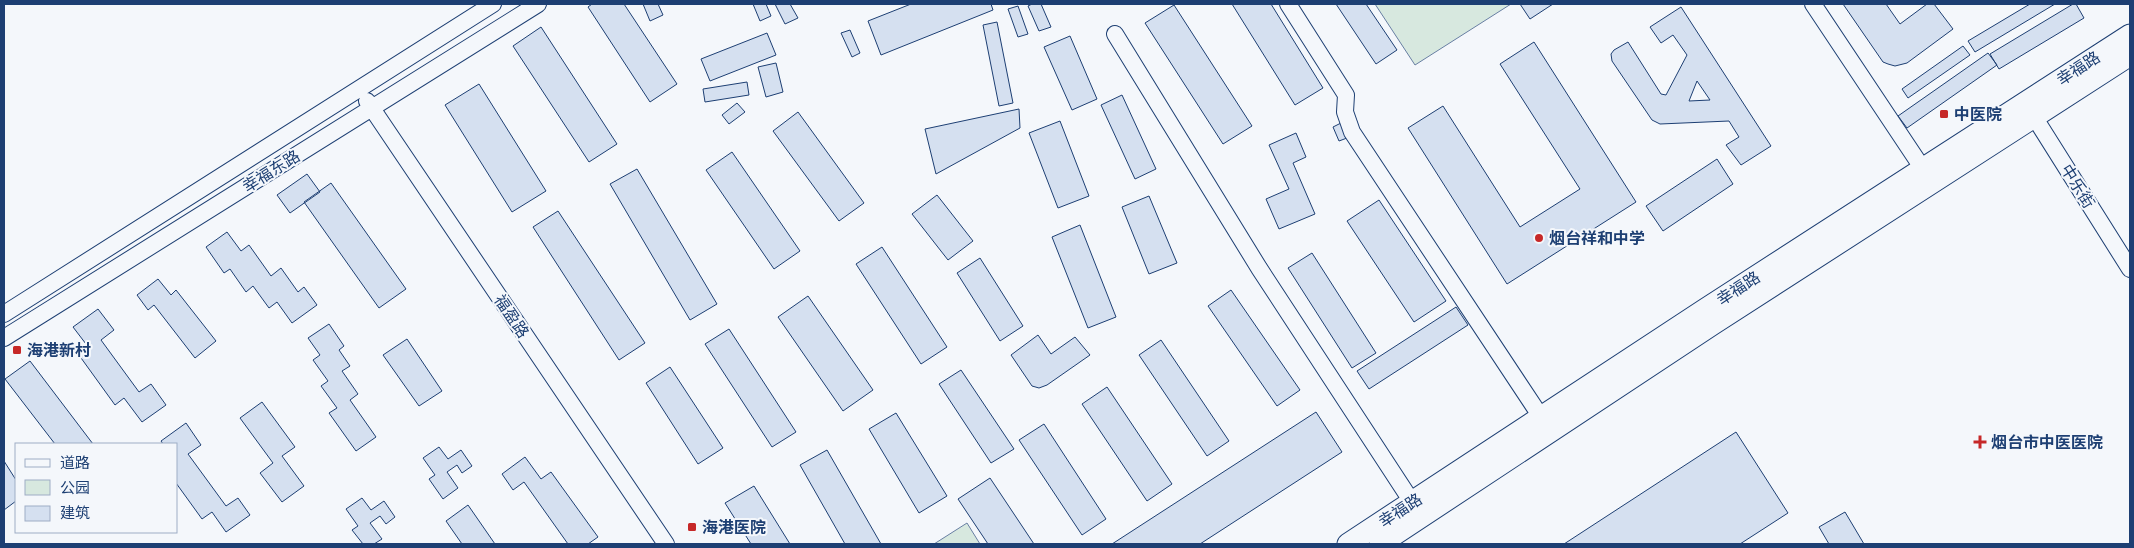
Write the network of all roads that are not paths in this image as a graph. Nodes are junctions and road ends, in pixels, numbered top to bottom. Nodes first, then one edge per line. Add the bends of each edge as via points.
1 (493, 4) edge
2 (538, 4) edge
3 (1288, 4) edge
4 (1813, 4) edge
5 (1115, 34) dead end
6 (2130, 35) edge
7 (2130, 55) edge
8 (358, 88) junction
9 (372, 108) junction
10 (2030, 110) junction
11 (1923, 169) junction
12 (2130, 270) edge
13 (4, 314) edge
14 (4, 338) edge
15 (1541, 418) junction
16 (1412, 502) junction
17 (1389, 536) edge
18 (666, 544) edge
19 (1348, 544) edge

1 - 8 street, 幸福东路
2 - 9 street, 幸福东路
3 - 15 street via 1346,95 1345,112 1352,132
4 - 11 street
5 - 16 street via 1260,268
6 - 10 main road, 幸福路
7 - 10 main road, 幸福路
8 - 9 street, 福盈路
8 - 13 street, 幸福东路
9 - 14 street, 幸福东路
9 - 18 street, 福盈路
10 - 11 main road, 幸福路
10 - 12 street, 中乐街
10 - 17 main road, 幸福路 via 1713,324
11 - 15 main road, 幸福路
15 - 16 main road, 幸福路
16 - 17 main road, 幸福路
17 - 19 main road, 幸福路

